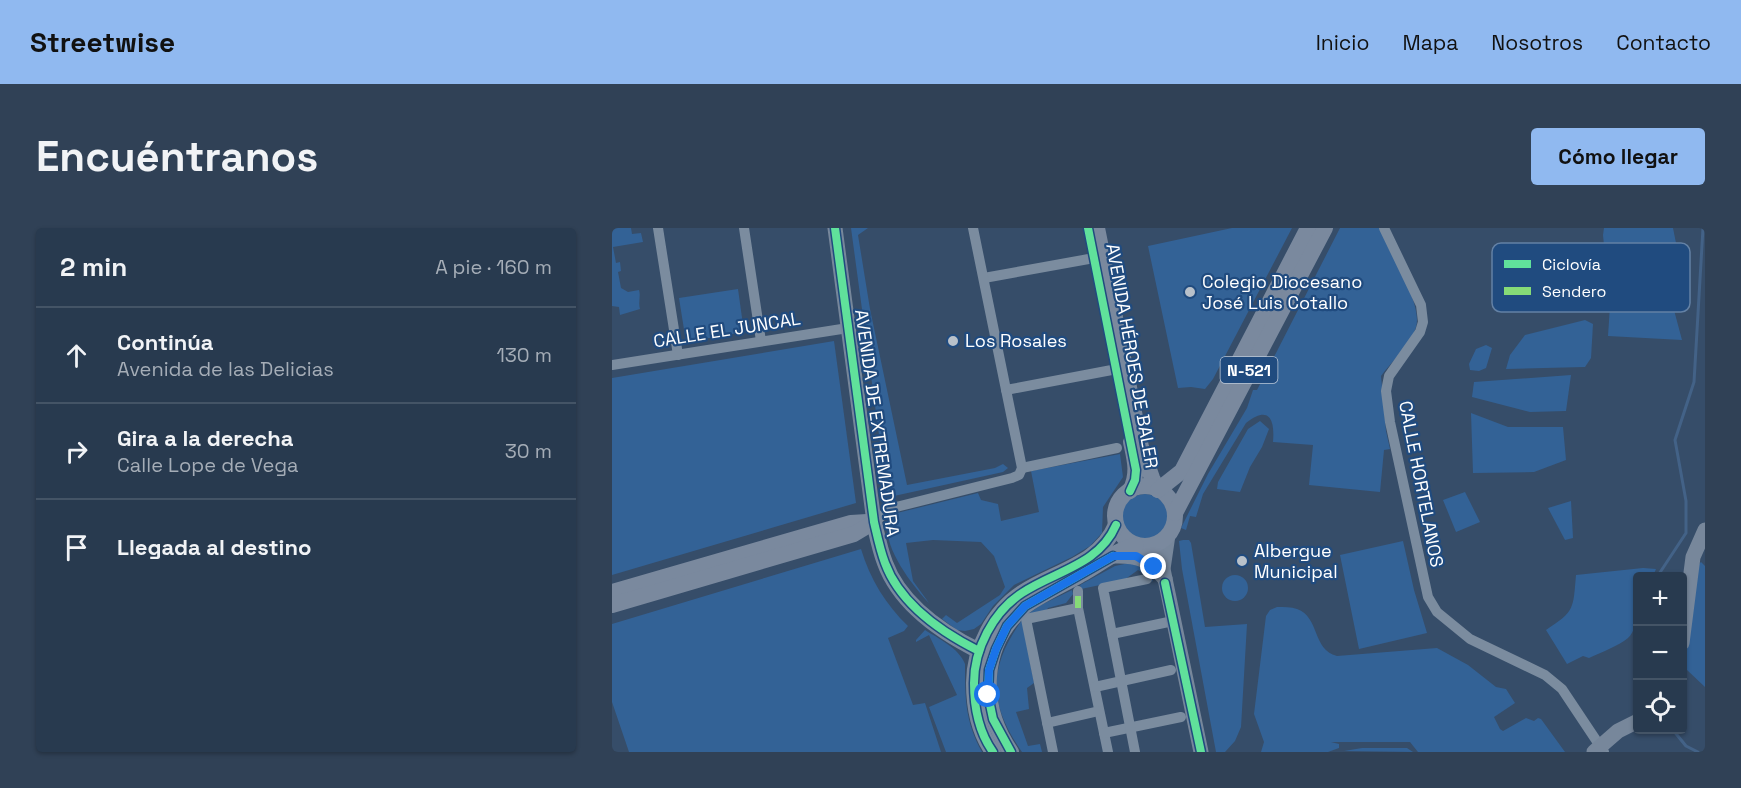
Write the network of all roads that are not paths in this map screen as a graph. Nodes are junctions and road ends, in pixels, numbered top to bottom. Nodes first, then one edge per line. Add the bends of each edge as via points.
1 (658, 228) edge
2 (744, 228) edge
3 (835, 228) edge
4 (973, 228) edge
5 (1088, 228) edge
6 (1097, 228) edge
7 (1308, 228) edge
8 (1325, 228) edge
9 (1384, 228) edge
10 (1094, 258) junction
11 (984, 278) junction
12 (848, 328) junction
13 (761, 341) junction
14 (678, 355) junction
15 (612, 365) edge
16 (1117, 369) junction
17 (1006, 390) junction
18 (1117, 448) dead end
19 (1188, 459) junction
20 (1146, 461) junction
21 (1022, 468) junction
22 (1158, 490) junction
23 (1130, 491) junction
24 (1175, 513) junction
25 (874, 522) junction
26 (1116, 525) junction
27 (1705, 530) edge
28 (1167, 535) junction
29 (1140, 546) junction
30 (1702, 553) edge
31 (1106, 554) junction
32 (1164, 574) junction
33 (1146, 579) dead end
34 (1078, 591) dead end
35 (612, 592) edge
36 (612, 605) edge
37 (1078, 608) junction
38 (1026, 612) junction
39 (1173, 621) junction
40 (1685, 626) edge
41 (1112, 634) junction
42 (979, 651) junction
43 (1171, 670) dead end
44 (1122, 681) junction
45 (1095, 687) junction
46 (1099, 711) junction
47 (1181, 717) dead end
48 (993, 719) junction
49 (1047, 723) junction
50 (1633, 724) edge
51 (1131, 728) junction
52 (1104, 734) junction
53 (1600, 750) edge
54 (993, 752) edge
55 (1011, 752) edge
56 (1053, 752) edge
57 (1108, 752) edge
58 (1136, 752) edge
59 (1201, 752) edge

1 - 14 street
2 - 13 street
3 - 12 street, AVENIDA DE EXTREMADURA
4 - 11 street
5 - 10 main road, AVENIDA HÉROES DE BALER
6 - 20 main road, AVENIDA HÉROES DE BALER
7 - 19 main road, N-521
8 - 24 main road, N-521
9 - 53 street, CALLE HORTELANOS via 1421,304 1420,332 1389,376 1386,391 1428,597 1437,612 1470,639 1545,675 1562,689
10 - 11 street
10 - 16 main road, AVENIDA HÉROES DE BALER
11 - 17 street
12 - 13 street, CALLE EL JUNCAL
12 - 25 street, AVENIDA DE EXTREMADURA
13 - 14 street, CALLE EL JUNCAL
14 - 15 street, CALLE EL JUNCAL
16 - 17 street
16 - 23 main road, AVENIDA HÉROES DE BALER via 1136,471
17 - 21 street
18 - 21 street
19 - 20 main road, AVENIDA HÉROES DE BALER via 1169,471
19 - 22 main road, N-521 via 1182,471
20 - 22 main road, AVENIDA HÉROES DE BALER
21 - 25 street via 1012,478 897,507
22 - 23 main road via 1139,487
22 - 24 main road via 1172,503
23 - 26 main road via 1119,502
24 - 28 main road
25 - 35 main road via 851,523
25 - 36 main road via 854,534
25 - 42 main road, AVENIDA DE EXTREMADURA via 885,563 910,603 943,630
26 - 29 main road via 1128,541
26 - 31 main road
27 - 30 street
28 - 29 main road via 1156,544
28 - 32 street
29 - 31 main road
29 - 32 street via 1154,555
30 - 40 street via 1692,565
31 - 32 street via 1136,556
31 - 38 main road
31 - 42 main road via 1022,593 996,617
32 - 39 street
33 - 41 street via 1103,588
34 - 37 street
37 - 38 street
37 - 45 street
38 - 42 main road via 1001,623 989,645
38 - 48 main road via 1007,626 989,670 988,695
38 - 49 street
39 - 41 street
39 - 59 street
41 - 44 street
42 - 48 main road via 985,664 983,693
42 - 54 main road via 974,701 979,726
43 - 44 street
44 - 45 street
44 - 51 street
45 - 46 street
46 - 49 street
46 - 52 street
47 - 51 street
48 - 55 main road
49 - 56 street
50 - 53 street via 1618,731
51 - 52 street
51 - 58 street
52 - 57 street

